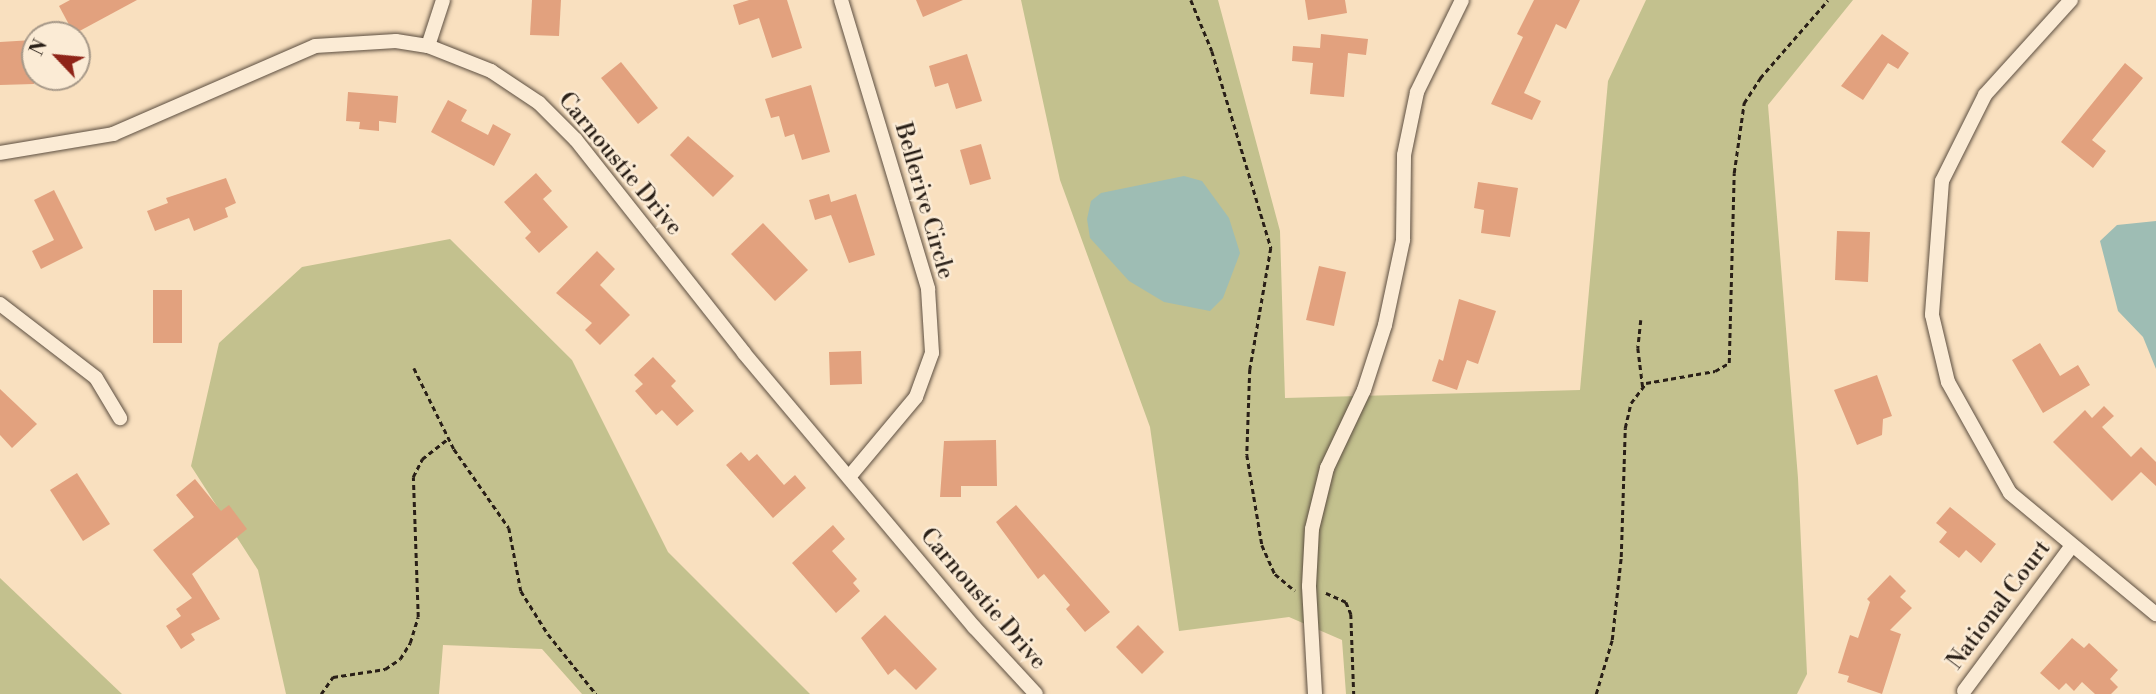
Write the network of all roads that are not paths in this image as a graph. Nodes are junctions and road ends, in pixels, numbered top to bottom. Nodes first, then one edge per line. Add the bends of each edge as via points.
1 (443, 0) edge
2 (841, 0) edge
3 (1462, 0) edge
4 (2071, 0) edge
5 (428, 46) junction
6 (0, 153) edge
7 (0, 304) edge
8 (120, 418) dead end
9 (849, 477) junction
10 (2071, 547) junction
11 (2156, 614) edge
12 (1964, 691) dead end
13 (1036, 694) edge
14 (1315, 694) edge

1 - 5 street
2 - 9 street, Bellerive Circle via 928,289 932,353 916,397
3 - 14 street via 1417,92 1408,127 1403,240 1385,325 1364,390 1327,468 1312,529 1309,592
4 - 10 street via 1985,95 1942,181 1932,315 1948,382 1976,438 2010,493
5 - 6 street, Carnoustie Drive via 363,40 315,46 113,134
5 - 9 street, Carnoustie Drive via 491,71 540,103 576,140
7 - 8 street via 96,378
9 - 13 street, Carnoustie Drive
10 - 11 street
10 - 12 street, National Court

